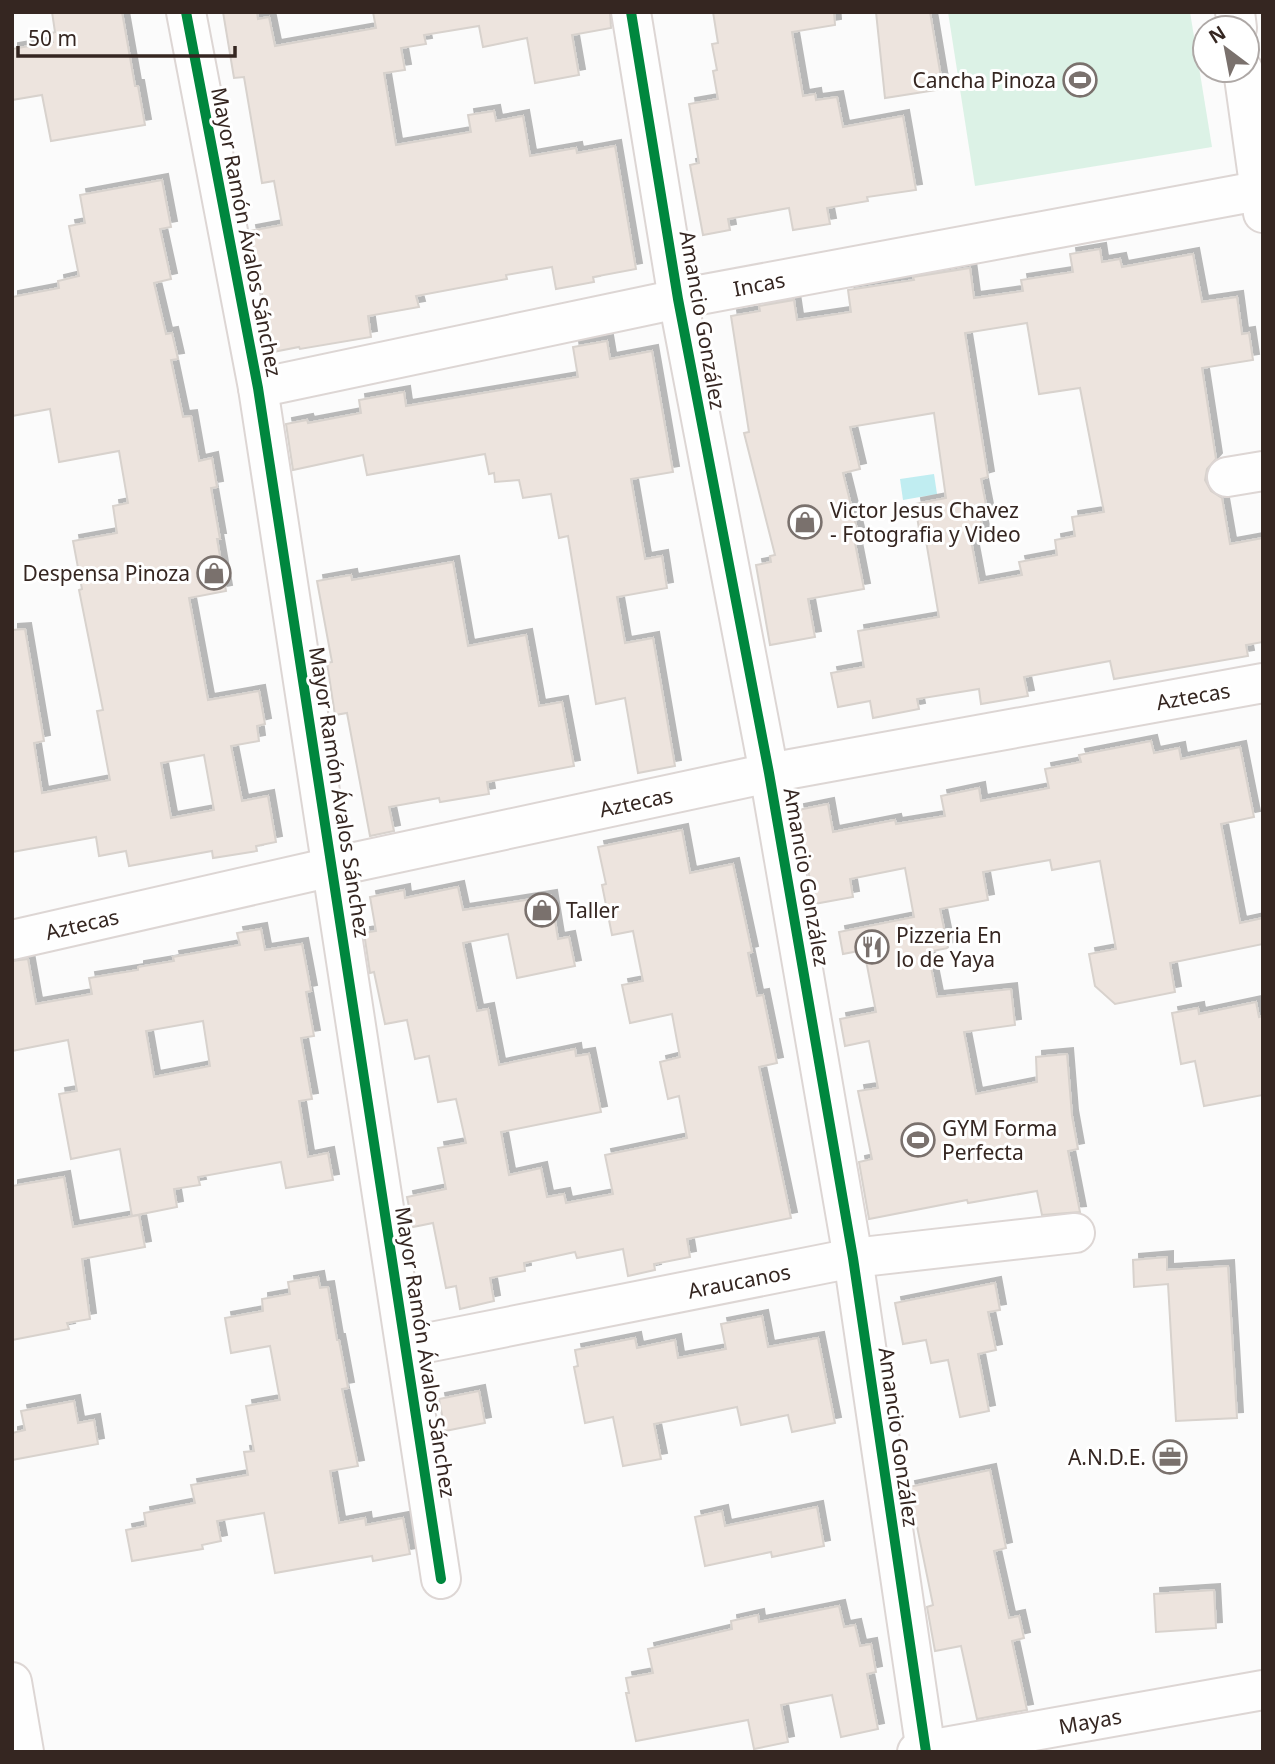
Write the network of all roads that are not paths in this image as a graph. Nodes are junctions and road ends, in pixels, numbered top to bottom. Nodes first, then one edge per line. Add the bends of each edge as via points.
1 (186, 12) edge
2 (631, 12) edge
3 (1245, 84) edge
4 (1262, 198) edge
5 (678, 299) junction
6 (258, 388) junction
7 (1263, 684) edge
8 (769, 773) junction
9 (332, 867) junction
10 (12, 940) edge
11 (1075, 1233) dead end
12 (853, 1258) junction
13 (406, 1347) junction
14 (441, 1579) dead end
15 (12, 1682) edge
16 (1263, 1690) edge
17 (20, 1749) edge
18 (923, 1751) edge

1 - 6 street, Mayor Ramón Ávalos Sánchez
2 - 5 street, Amancio González
3 - 4 street
4 - 5 street, Incas
5 - 6 street, Incas
5 - 8 street, Amancio González
6 - 9 street, Mayor Ramón Ávalos Sánchez
7 - 8 street, Aztecas
8 - 9 street, Aztecas
8 - 12 street, Amancio González
9 - 10 street, Aztecas
9 - 13 street, Mayor Ramón Ávalos Sánchez
11 - 12 street, Araucanos
12 - 13 street, Araucanos
12 - 18 street, Amancio González
13 - 14 street, Mayor Ramón Ávalos Sánchez
15 - 17 street
16 - 18 street, Mayas

